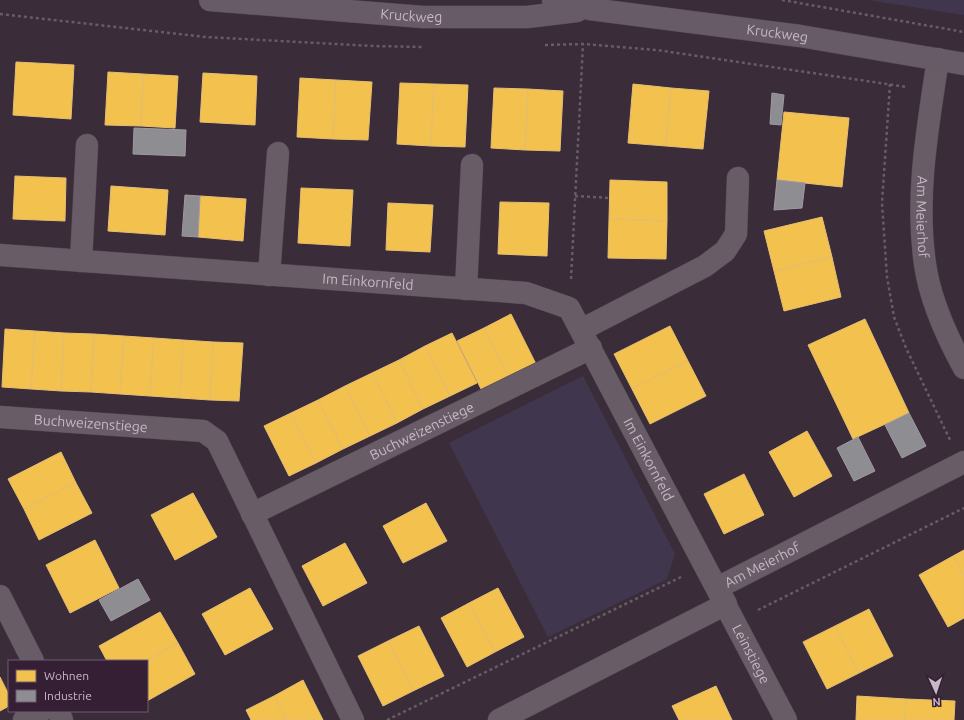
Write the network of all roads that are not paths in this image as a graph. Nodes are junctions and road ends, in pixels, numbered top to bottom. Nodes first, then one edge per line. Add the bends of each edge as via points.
1 (210, 0) edge
2 (553, 0) edge
3 (590, 9) junction
4 (938, 59) junction
5 (964, 64) edge
6 (87, 145) dead end
7 (278, 152) dead end
8 (472, 165) dead end
9 (738, 178) dead end
10 (0, 255) edge
11 (80, 261) junction
12 (269, 275) junction
13 (466, 289) junction
14 (586, 339) junction
15 (964, 368) edge
16 (0, 417) edge
17 (964, 462) edge
18 (252, 514) junction
19 (717, 588) junction
20 (0, 596) edge
21 (32, 660) edge
22 (40, 712) edge
23 (24, 720) edge
24 (353, 720) edge
25 (499, 720) edge
26 (786, 720) edge

1 - 3 street, Kruckweg via 423,17 527,17
2 - 3 street, Kruckweg
3 - 4 street, Kruckweg via 800,36
4 - 5 street, Kruckweg
4 - 15 street, Am Meierhof via 925,147 922,192 925,264 939,312
6 - 11 street
7 - 12 street
8 - 13 street
9 - 14 street via 736,234 725,251 706,266
10 - 11 street, Im Einkornfeld
11 - 12 street, Im Einkornfeld
12 - 13 street, Im Einkornfeld
13 - 14 street, Im Einkornfeld via 526,293 569,308
14 - 18 street, Buchweizenstiege
14 - 19 street, Im Einkornfeld
16 - 18 street, Buchweizenstiege via 203,431 217,441
17 - 19 street, Am Meierhof
18 - 24 street, Buchweizenstiege
19 - 25 street, Am Meierhof via 726,604
19 - 26 street, Leinstiege
20 - 21 street
22 - 23 street

